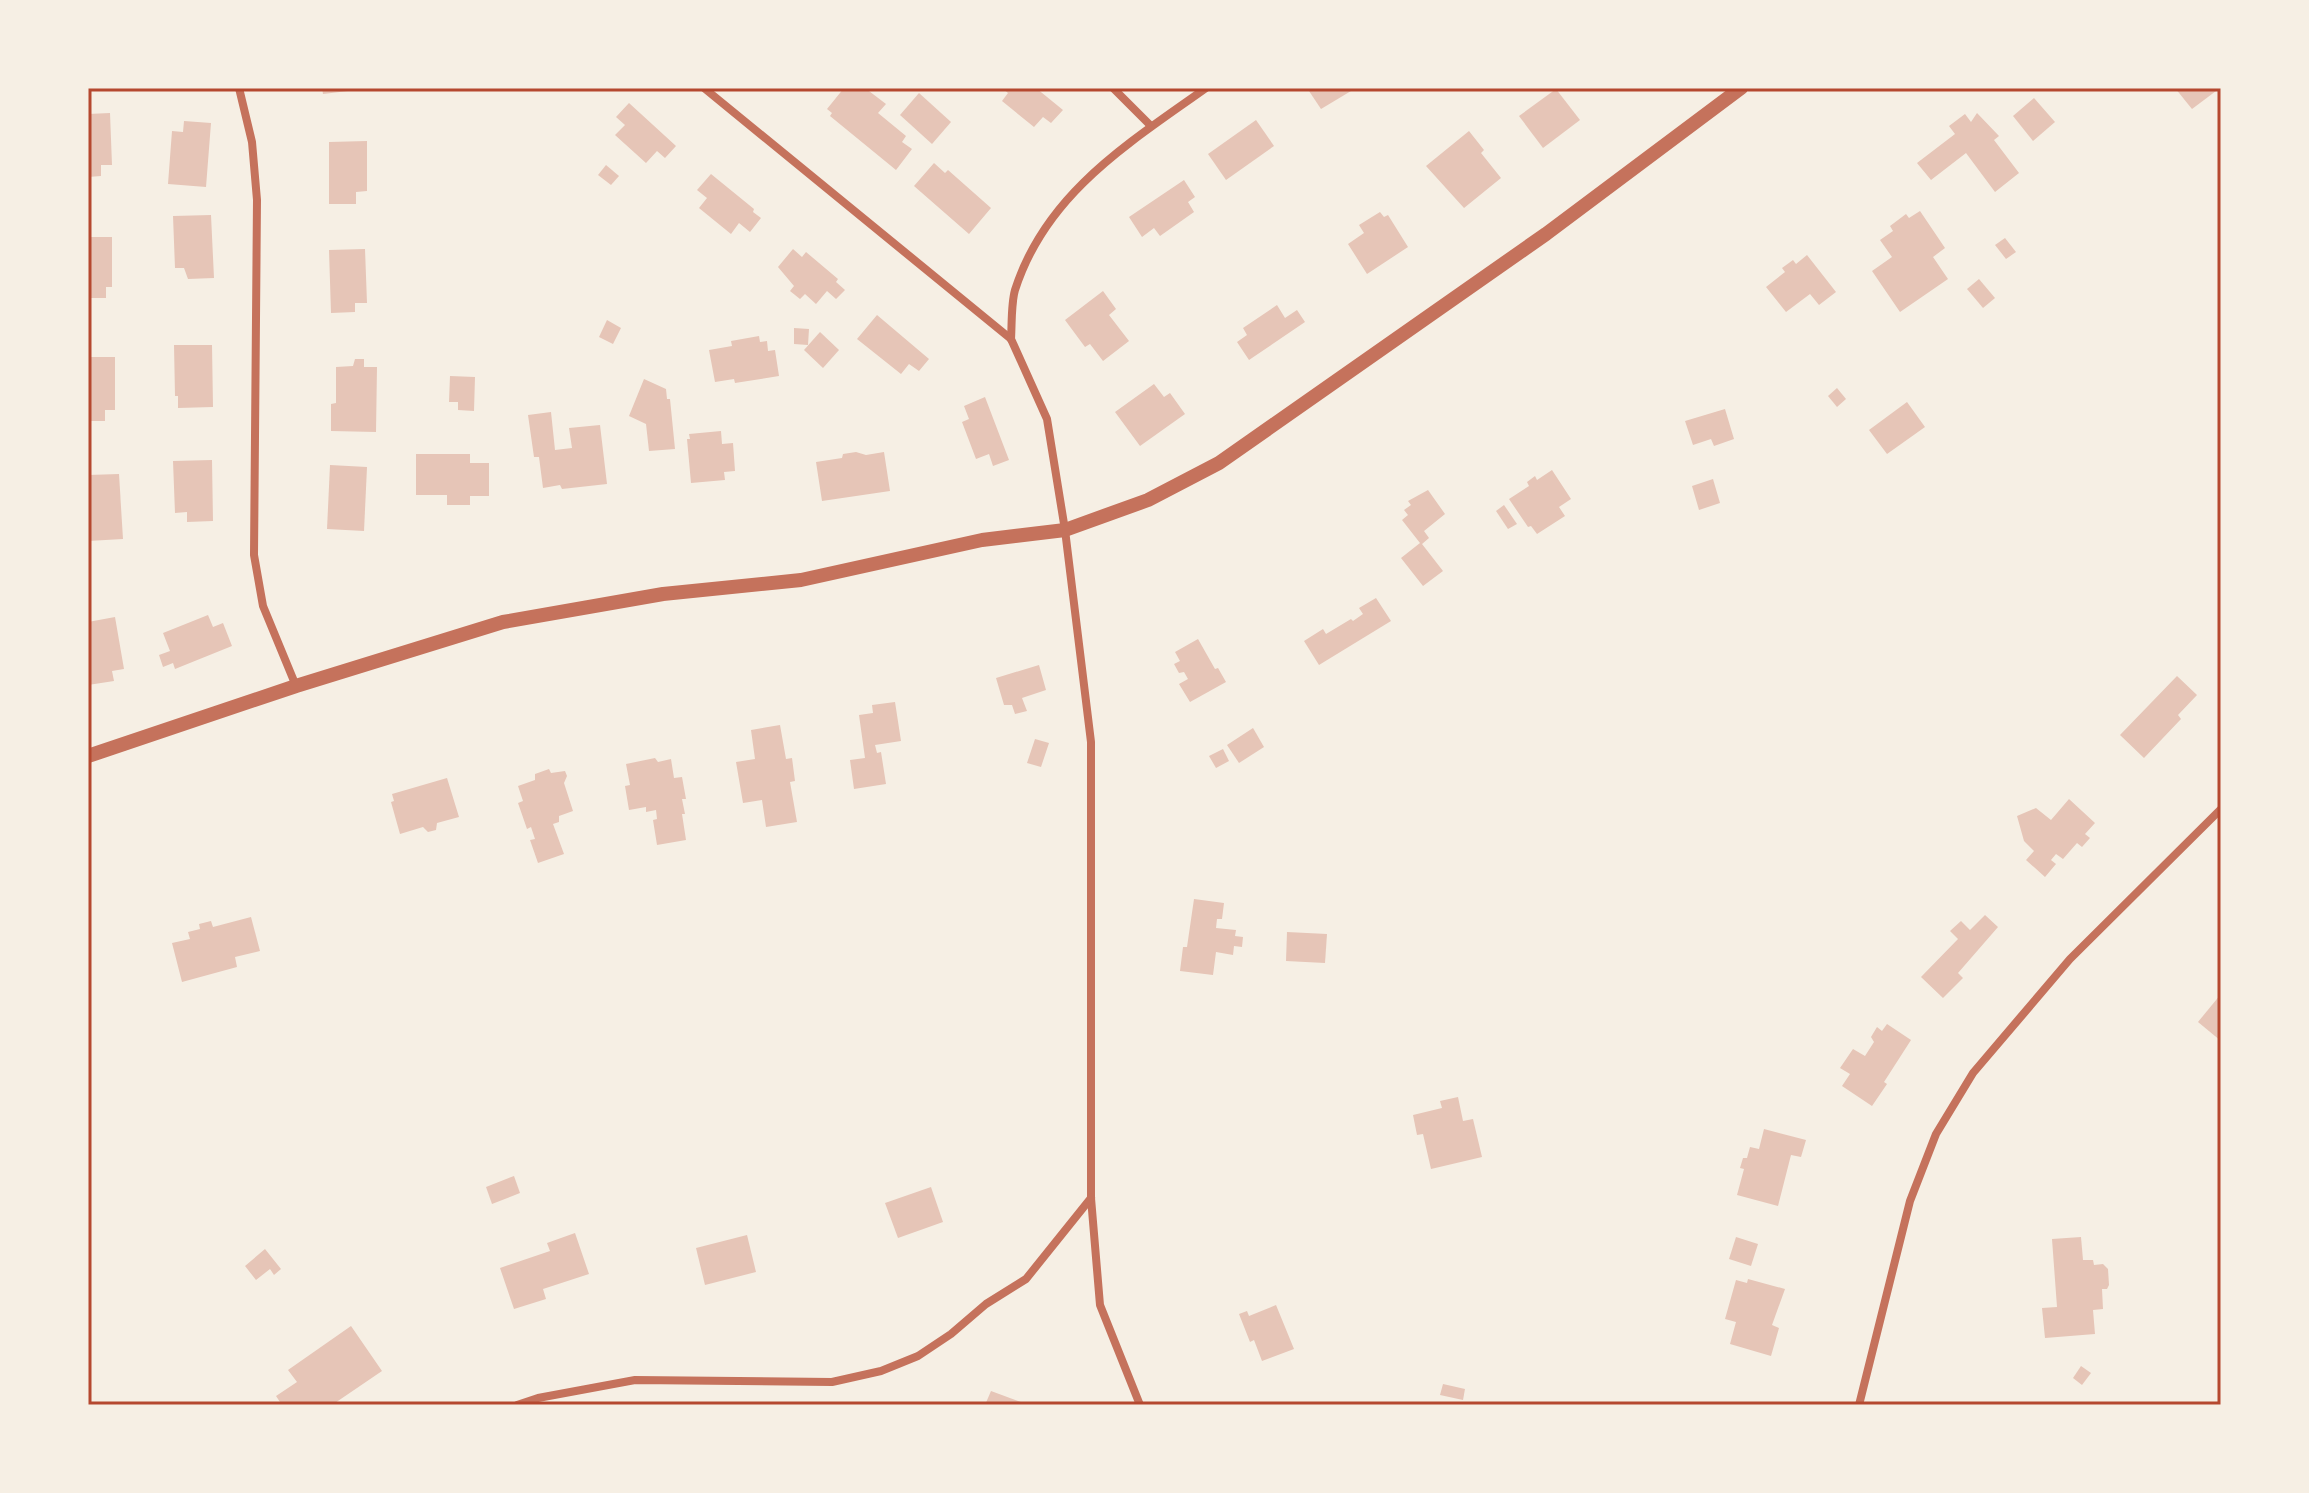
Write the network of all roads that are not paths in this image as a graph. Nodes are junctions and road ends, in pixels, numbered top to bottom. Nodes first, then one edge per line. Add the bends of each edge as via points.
1 (239, 88) edge
2 (704, 88) edge
3 (1113, 88) edge
4 (1206, 88) edge
5 (1741, 88) edge
6 (1151, 126) junction
7 (1011, 339) junction
8 (1065, 530) junction
9 (296, 686) junction
10 (88, 756) edge
11 (2221, 809) edge
12 (1091, 1198) junction
13 (517, 1405) edge
14 (1140, 1405) edge
15 (1859, 1405) edge

1 - 9 street via 252,142 257,200 254,555 263,606
2 - 7 street
3 - 6 street
4 - 6 street
5 - 8 street via 1546,234 1219,463 1148,500
6 - 7 street via 1092,172 1059,207 1014,292
7 - 8 street via 1047,419
8 - 9 street via 982,540 801,580 663,594 503,622
8 - 12 street via 1091,742
9 - 10 street
11 - 15 street via 2070,959 1973,1073 1936,1134 1910,1201
12 - 13 street via 1026,1279 918,1356 881,1371 832,1382 635,1380
12 - 14 street via 1100,1305

